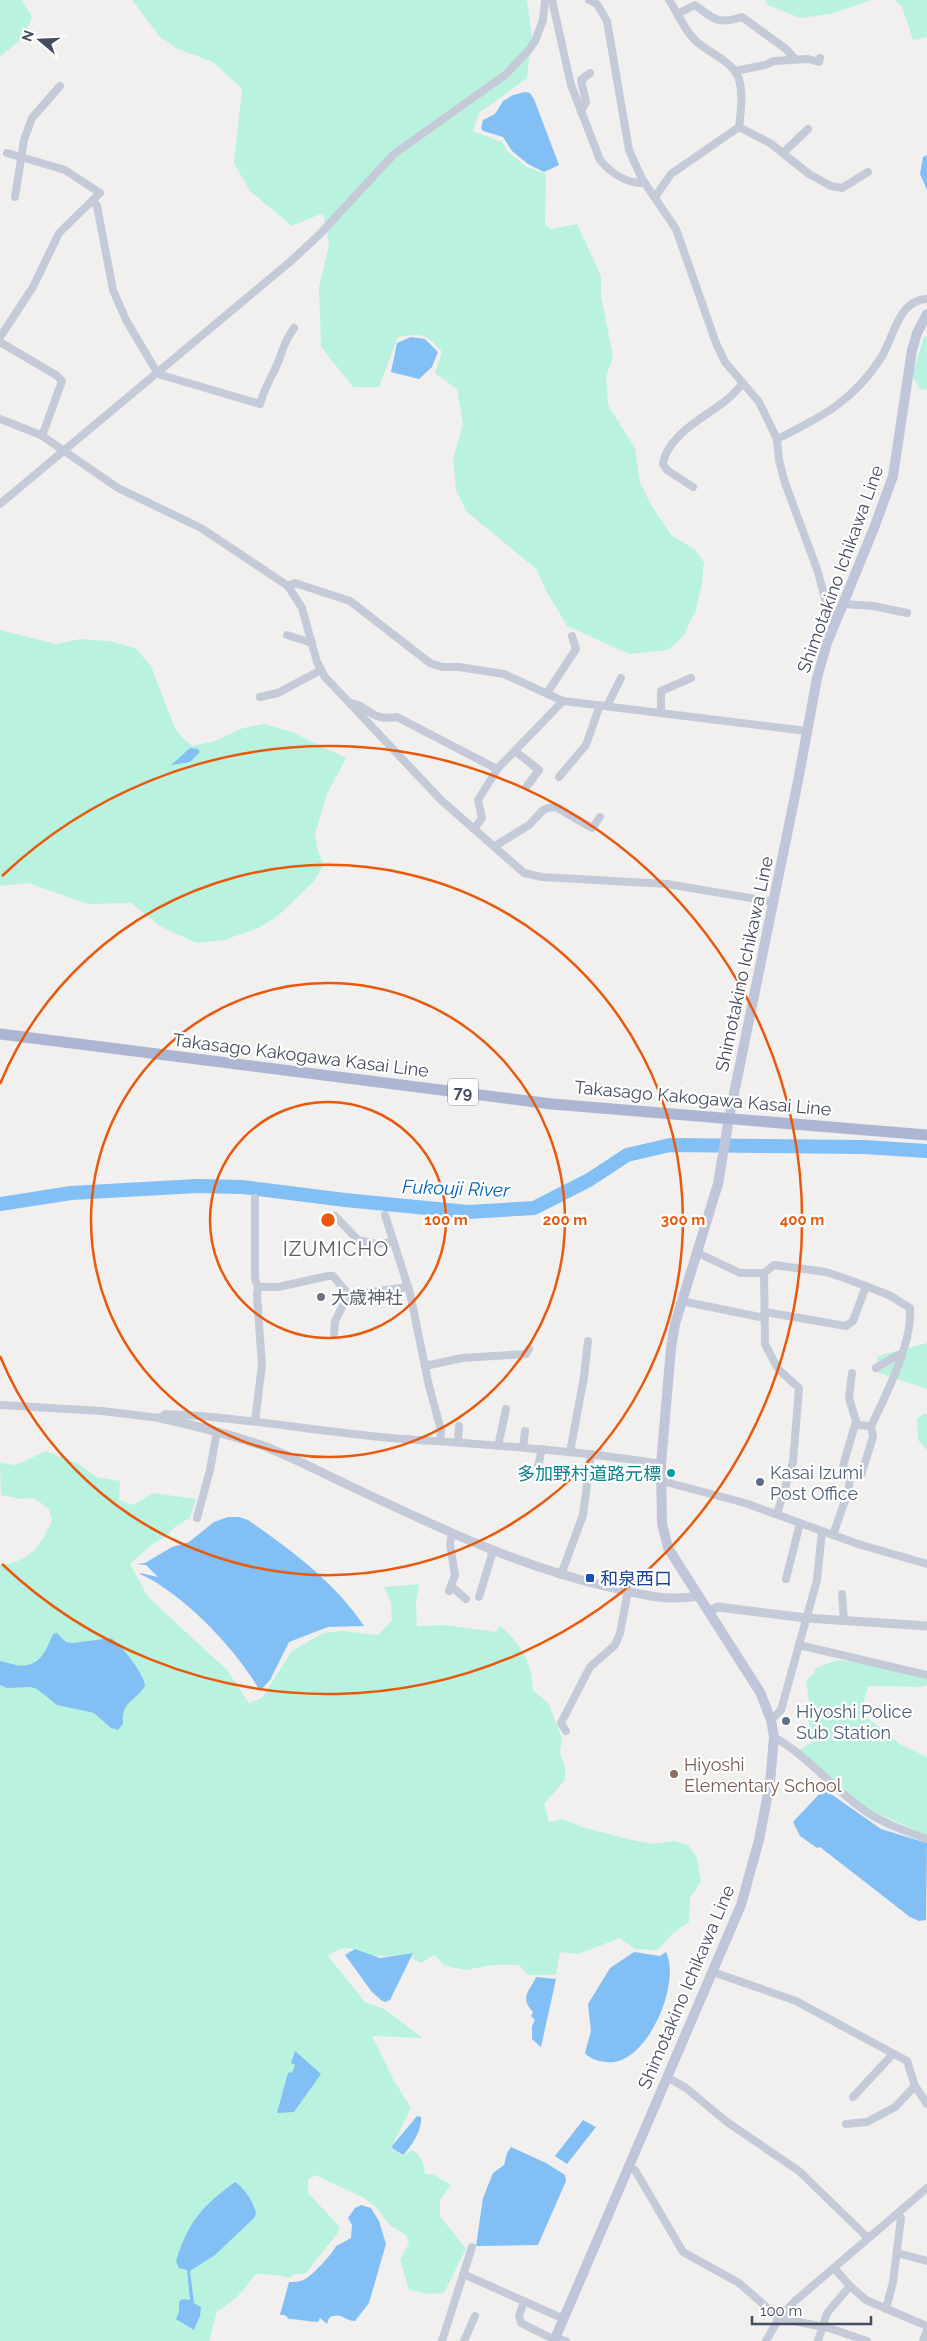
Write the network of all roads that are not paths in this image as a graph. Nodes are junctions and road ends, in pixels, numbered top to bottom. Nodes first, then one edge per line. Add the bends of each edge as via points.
1 (545, 0) edge
2 (552, 0) edge
3 (589, 0) edge
4 (669, 0) edge
5 (599, 2) edge
6 (677, 14) junction
7 (820, 58) dead end
8 (795, 59) junction
9 (735, 72) junction
10 (590, 73) dead end
11 (60, 86) dead end
12 (581, 111) junction
13 (739, 127) junction
14 (808, 129) dead end
15 (7, 153) dead end
16 (783, 153) junction
17 (23, 156) junction
18 (868, 172) dead end
19 (645, 183) junction
20 (15, 197) dead end
21 (655, 198) junction
22 (93, 200) junction
23 (927, 298) edge
24 (927, 314) edge
25 (294, 328) dead end
26 (0, 337) edge
27 (0, 342) edge
28 (158, 374) junction
29 (743, 384) junction
30 (0, 419) edge
31 (42, 436) junction
32 (778, 439) junction
33 (64, 451) junction
34 (693, 487) dead end
35 (0, 504) edge
36 (288, 586) junction
37 (843, 604) junction
38 (907, 613) dead end
39 (837, 619) junction
40 (287, 635) dead end
41 (572, 636) dead end
42 (312, 643) junction
43 (321, 670) junction
44 (621, 678) dead end
45 (691, 678) dead end
46 (546, 693) junction
47 (260, 697) dead end
48 (563, 701) junction
49 (348, 704) junction
50 (604, 706) junction
51 (660, 712) junction
52 (806, 731) junction
53 (515, 751) junction
54 (497, 769) junction
55 (559, 777) dead end
56 (527, 786) dead end
57 (600, 817) dead end
58 (474, 829) junction
59 (495, 846) junction
60 (774, 902) junction
61 (0, 1034) edge
62 (730, 1118) junction
63 (927, 1135) edge
64 (255, 1198) dead end
65 (385, 1215) dead end
66 (335, 1216) dead end
67 (393, 1242) junction
68 (698, 1253) junction
69 (764, 1273) junction
70 (866, 1286) junction
71 (258, 1287) junction
72 (408, 1287) junction
73 (348, 1295) junction
74 (681, 1302) junction
75 (765, 1315) junction
76 (334, 1334) dead end
77 (588, 1341) dead end
78 (528, 1349) dead end
79 (902, 1356) junction
80 (424, 1366) junction
81 (876, 1368) dead end
82 (852, 1373) dead end
83 (0, 1405) edge
84 (506, 1410) dead end
85 (220, 1416) junction
86 (160, 1418) junction
87 (255, 1421) junction
88 (856, 1425) junction
89 (458, 1426) dead end
90 (871, 1426) junction
91 (215, 1430) junction
92 (525, 1431) dead end
93 (440, 1441) junction
94 (458, 1442) junction
95 (498, 1446) junction
96 (523, 1448) junction
97 (542, 1449) junction
98 (570, 1452) junction
99 (590, 1454) junction
100 (661, 1464) junction
101 (848, 1474) junction
102 (536, 1475) dead end
103 (662, 1481) junction
104 (777, 1514) junction
105 (197, 1518) dead end
106 (800, 1523) junction
107 (822, 1532) junction
108 (452, 1534) junction
109 (833, 1535) junction
110 (493, 1551) junction
111 (927, 1564) edge
112 (561, 1574) junction
113 (786, 1579) dead end
114 (628, 1591) junction
115 (842, 1594) dead end
116 (479, 1596) dead end
117 (698, 1596) junction
118 (466, 1599) dead end
119 (708, 1610) junction
120 (806, 1618) junction
121 (844, 1621) junction
122 (927, 1626) edge
123 (799, 1645) junction
124 (927, 1674) edge
125 (771, 1720) junction
126 (566, 1731) dead end
127 (774, 1737) junction
128 (927, 1839) edge
129 (713, 1972) junction
130 (893, 2054) junction
131 (667, 2077) junction
132 (915, 2086) junction
133 (854, 2097) dead end
134 (927, 2104) edge
135 (846, 2124) dead end
136 (629, 2167) junction
137 (927, 2188) edge
138 (897, 2214) junction
139 (868, 2238) junction
140 (472, 2247) dead end
141 (897, 2253) junction
142 (927, 2261) edge
143 (834, 2268) junction
144 (463, 2274) junction
145 (850, 2286) junction
146 (524, 2301) junction
147 (886, 2309) junction
148 (475, 2316) dead end
149 (779, 2318) junction
150 (564, 2319) junction
151 (822, 2326) junction
152 (927, 2326) edge
153 (927, 2331) edge
154 (555, 2339) edge
155 (442, 2341) edge
156 (464, 2341) edge
157 (566, 2341) edge
158 (766, 2341) edge
159 (818, 2341) edge
160 (867, 2341) edge
161 (923, 2341) edge

1 - 28 street via 543,20 528,52 504,75 394,154 292,261
2 - 12 street via 571,85
3 - 5 street
4 - 6 street
5 - 19 street via 607,21 629,150
6 - 8 street via 695,5 713,19 727,22 742,17
6 - 9 street via 696,41
7 - 8 street via 819,62
8 - 9 street via 774,60
9 - 13 street via 741,102
10 - 12 street via 581,80 586,102
11 - 17 street via 32,118 24,140
12 - 19 street via 600,160 607,168 625,179
13 - 16 street
13 - 21 street via 671,174
14 - 16 street
15 - 17 street
16 - 18 street via 809,174 837,188
17 - 20 street
17 - 22 street via 66,170 100,193
19 - 21 street
21 - 29 street via 683,245 716,343 725,362
22 - 26 street via 59,233 33,288
22 - 28 street via 97,206 113,290 126,320
23 - 32 street via 904,309 881,358 858,389 839,406
24 - 37 main road, Shimotakino Ichikawa Line via 912,350 893,476
25 - 28 street via 283,343 260,404
27 - 31 street via 62,381
28 - 33 street
29 - 32 street via 759,402
29 - 34 street via 726,401 686,429 664,458 667,470
30 - 31 street
31 - 33 street
32 - 39 street via 785,483 817,569 828,609
33 - 35 street
33 - 36 street via 118,488 201,528
36 - 42 street via 302,608
36 - 46 street via 295,583 350,601 430,663 504,674
37 - 38 street
37 - 39 main road, Shimotakino Ichikawa Line
39 - 52 main road, Shimotakino Ichikawa Line via 816,678
40 - 42 street
41 - 46 street via 576,649
42 - 43 street
43 - 47 street via 278,693
43 - 49 street
44 - 50 street
45 - 51 street via 661,691
46 - 48 street
48 - 50 street
48 - 53 street
49 - 54 street via 351,702 375,717 397,717
49 - 58 street via 441,800
50 - 51 street
50 - 55 street via 586,745
51 - 52 street
52 - 60 main road, Shimotakino Ichikawa Line
53 - 54 street
53 - 56 street via 539,770
54 - 58 street via 478,800 482,818
57 - 59 street via 592,828 556,807 546,808 529,825
58 - 59 street
59 - 60 street via 524,874 668,884
60 - 62 main road, Shimotakino Ichikawa Line
61 - 62 main road, Takasago Kakogawa Kasai Line / 79 via 498,1097
62 - 63 main road, Takasago Kakogawa Kasai Line / 79
62 - 68 main road, Shimotakino Ichikawa Line via 718,1184
64 - 71 street via 255,1279
65 - 67 street
66 - 67 street via 358,1240 376,1244
67 - 72 street
68 - 69 street via 732,1271
68 - 74 main road, Shimotakino Ichikawa Line
69 - 70 street via 774,1265 826,1272
69 - 75 street
70 - 75 street via 853,1321 846,1326
70 - 79 street via 889,1294 910,1308
71 - 73 street via 278,1287 333,1276
71 - 87 street via 262,1365
72 - 73 street
72 - 80 street
73 - 76 street via 335,1321
74 - 75 street
74 - 100 main road, Shimotakino Ichikawa Line via 671,1348
75 - 104 street via 765,1344 769,1354 778,1369 799,1388 793,1462
77 - 98 street
78 - 80 street via 526,1354 462,1358
79 - 81 street via 898,1355
79 - 90 street
80 - 93 street
82 - 88 street via 849,1398
83 - 86 street
84 - 95 street
85 - 86 street via 165,1414
85 - 87 street
85 - 91 street
86 - 91 street
87 - 93 street
88 - 90 street
88 - 101 street via 843,1466
89 - 94 street
90 - 101 street via 873,1437 861,1474
91 - 105 street via 210,1470
91 - 108 street via 270,1449
92 - 96 street
93 - 94 street
94 - 95 street
95 - 96 street
96 - 97 street
97 - 98 street
97 - 102 street
98 - 99 street
99 - 100 street
99 - 112 street via 583,1515
100 - 103 main road, Shimotakino Ichikawa Line
101 - 109 street via 849,1489
103 - 104 street
103 - 117 main road, Shimotakino Ichikawa Line via 662,1524 668,1548
104 - 106 street
106 - 107 street
106 - 113 street
107 - 109 street
107 - 120 street via 817,1580
108 - 110 street
108 - 118 street via 450,1544 455,1575 450,1589
109 - 111 street
110 - 112 street
110 - 116 street
112 - 114 street
114 - 117 street via 659,1598
114 - 126 street via 615,1645 590,1668 561,1723
115 - 121 street
117 - 119 main road, Shimotakino Ichikawa Line
119 - 120 street via 718,1607
119 - 125 main road, Shimotakino Ichikawa Line via 760,1692
120 - 121 street
120 - 123 street
121 - 122 street
123 - 124 street
123 - 125 street via 781,1710
125 - 127 main road, Shimotakino Ichikawa Line
127 - 128 street via 789,1746 861,1808 882,1822
127 - 129 main road, Shimotakino Ichikawa Line via 770,1783 759,1840 741,1905
129 - 130 street via 796,2001
129 - 131 main road, Shimotakino Ichikawa Line
130 - 132 street via 907,2061
130 - 133 street
131 - 136 main road, Shimotakino Ichikawa Line
131 - 139 street via 799,2171
132 - 134 street
132 - 135 street via 895,2107 867,2122
136 - 149 street via 636,2170 683,2252 739,2283
136 - 150 main road, Shimotakino Ichikawa Line
137 - 138 street
138 - 139 street
138 - 141 street via 901,2218
139 - 143 street
140 - 144 street
141 - 142 street
141 - 147 street
143 - 145 street
143 - 149 street
144 - 146 street
144 - 155 street
145 - 147 street via 866,2300
145 - 151 street via 834,2303
146 - 150 street
146 - 154 street via 519,2316 521,2324
147 - 152 street
148 - 156 street
149 - 151 street
149 - 158 street
150 - 154 main road, Shimotakino Ichikawa Line
151 - 159 street
151 - 160 street
153 - 161 street
154 - 157 street

